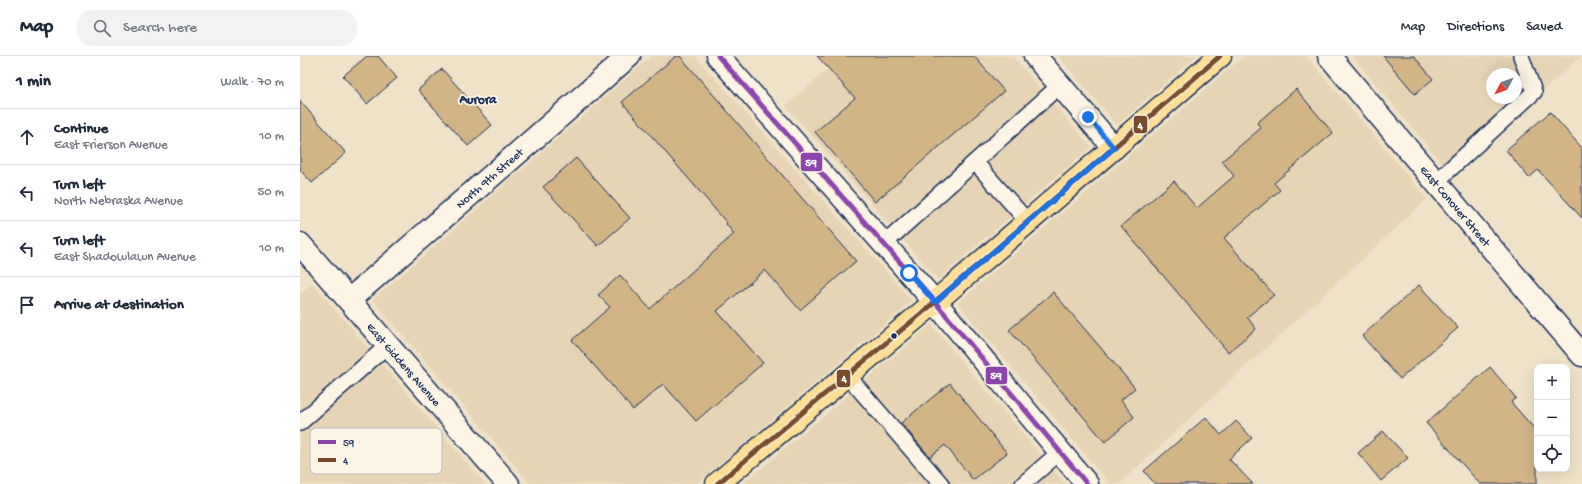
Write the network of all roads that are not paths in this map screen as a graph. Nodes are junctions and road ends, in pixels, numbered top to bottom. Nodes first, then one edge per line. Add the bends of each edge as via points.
1 (629, 56) edge
2 (718, 56) edge
3 (1035, 56) edge
4 (1220, 56) edge
5 (1329, 56) edge
6 (1521, 56) edge
7 (1060, 85) junction
8 (1114, 148) junction
9 (975, 162) junction
10 (1436, 182) junction
11 (1028, 222) junction
12 (884, 244) junction
13 (301, 247) edge
14 (349, 300) junction
15 (935, 302) junction
16 (388, 345) junction
17 (1582, 355) edge
18 (847, 375) junction
19 (300, 423) edge
20 (1060, 452) junction
21 (508, 484) edge
22 (718, 484) edge
23 (941, 484) edge
24 (1023, 484) edge
25 (1087, 484) edge

1 - 14 street, North 9th Street
2 - 12 street
3 - 7 street
4 - 8 main road
5 - 10 street, East Conover Street
6 - 10 lane via 1534,92
7 - 8 street
7 - 9 lane
8 - 11 main road
9 - 11 lane
9 - 12 lane
10 - 17 street, East Conover Street
11 - 15 main road
12 - 15 street
13 - 14 street, East Giddens Avenue
14 - 16 street, East Giddens Avenue
15 - 18 main road
15 - 20 street
16 - 19 lane
16 - 21 street, East Giddens Avenue
18 - 22 main road
18 - 23 lane
20 - 24 lane
20 - 25 street

